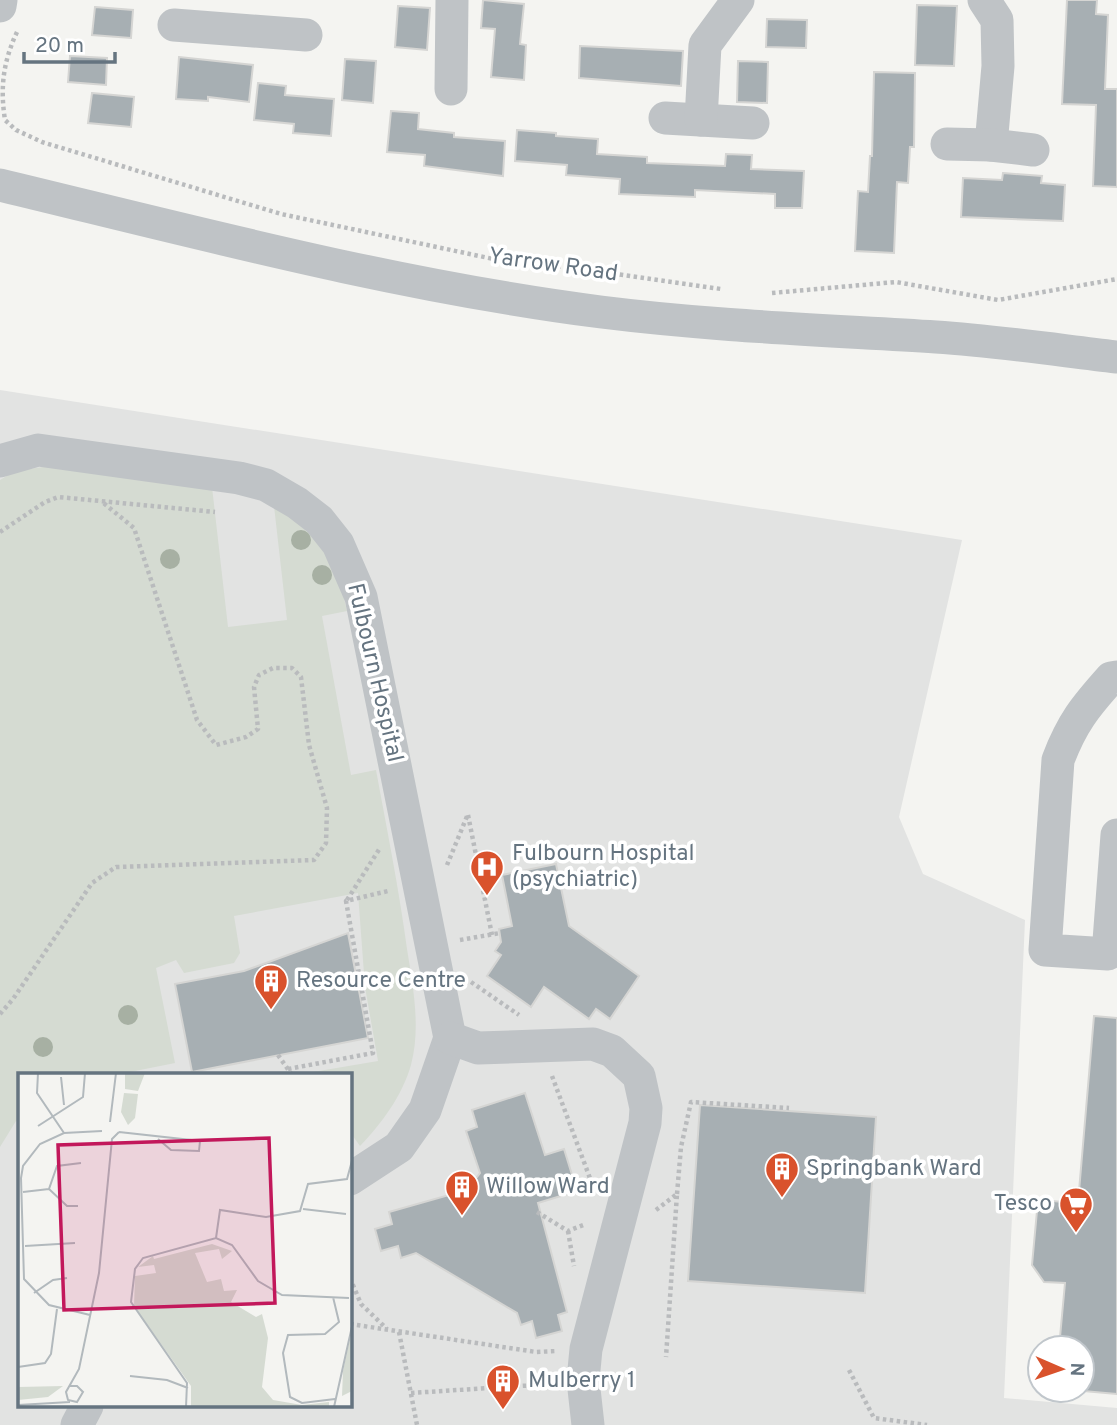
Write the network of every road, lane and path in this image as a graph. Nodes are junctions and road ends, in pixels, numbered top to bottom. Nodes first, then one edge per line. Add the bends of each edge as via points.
1 (452, 0) edge
2 (738, 0) edge
3 (984, 0) edge
4 (8, 10) edge
5 (220, 14) edge
6 (174, 25) dead end
7 (306, 35) dead end
8 (451, 89) dead end
9 (665, 118) dead end
10 (701, 120) junction
11 (753, 123) dead end
12 (947, 144) dead end
13 (991, 145) junction
14 (1033, 150) dead end
15 (0, 185) edge
16 (1117, 279) edge
17 (731, 291) dead end
18 (759, 295) dead end
19 (1117, 356) edge
20 (0, 461) edge
21 (101, 501) junction
22 (215, 512) dead end
23 (0, 532) edge
24 (1117, 677) edge
25 (1117, 835) edge
26 (384, 843) dead end
27 (446, 870) dead end
28 (391, 891) dead end
29 (346, 901) junction
30 (456, 929) dead end
31 (500, 933) dead end
32 (492, 935) junction
33 (458, 940) junction
34 (449, 942) dead end
35 (460, 951) dead end
36 (465, 973) dead end
37 (0, 1014) edge
38 (523, 1017) dead end
39 (450, 1038) junction
40 (278, 1055) dead end
41 (547, 1064) dead end
42 (288, 1069) junction
43 (291, 1073) edge
44 (789, 1108) dead end
45 (352, 1178) edge
46 (677, 1194) junction
47 (598, 1200) dead end
48 (537, 1212) dead end
49 (648, 1216) dead end
50 (590, 1220) dead end
51 (352, 1284) edge
52 (352, 1324) edge
53 (387, 1330) junction
54 (399, 1332) junction
55 (586, 1349) junction
56 (666, 1357) dead end
57 (849, 1370) dead end
58 (556, 1383) dead end
59 (411, 1394) junction
60 (86, 1408) edge
61 (77, 1425) edge
62 (417, 1425) edge
63 (588, 1425) edge
64 (927, 1425) edge

1 - 8 street
2 - 10 street via 705,44
3 - 13 street via 997,20
4 - 17 path, Yarrow Road via 1,83 5,120 42,142 281,214 517,264
5 - 6 street
5 - 7 street
9 - 10 street
10 - 11 street
12 - 13 street
13 - 14 street
15 - 19 street, Yarrow Road via 441,287 601,312
16 - 18 path via 998,300 896,282
20 - 39 street, Fulbourn Hospital via 38,450 239,478 266,485 297,503 319,520 338,544 361,597
21 - 22 path
21 - 23 path via 58,497
21 - 37 path via 134,528 197,720 216,745 258,729 254,687 259,675 273,668 292,668 301,677 309,745 327,808 326,843 314,860 116,867 92,883
24 - 25 street via 1081,711 1058,760 1045,950 1108,954
26 - 29 path
27 - 32 path via 468,814
28 - 29 path
29 - 42 path via 373,1052
30 - 33 path
31 - 32 path
32 - 33 path
33 - 34 path
33 - 35 path
36 - 38 path via 473,984
39 - 45 street via 425,1110 399,1147
39 - 55 street via 478,1048 593,1044 612,1051 639,1076 645,1123
40 - 42 path
41 - 47 path
42 - 43 path
44 - 46 path via 691,1102
46 - 49 path
46 - 56 path
48 - 50 path via 568,1231
51 - 53 path via 361,1304
52 - 53 path
53 - 54 path
54 - 55 path via 536,1352
54 - 59 path
55 - 63 street via 583,1380
57 - 64 path via 874,1418
58 - 59 path
59 - 62 path
60 - 61 street

